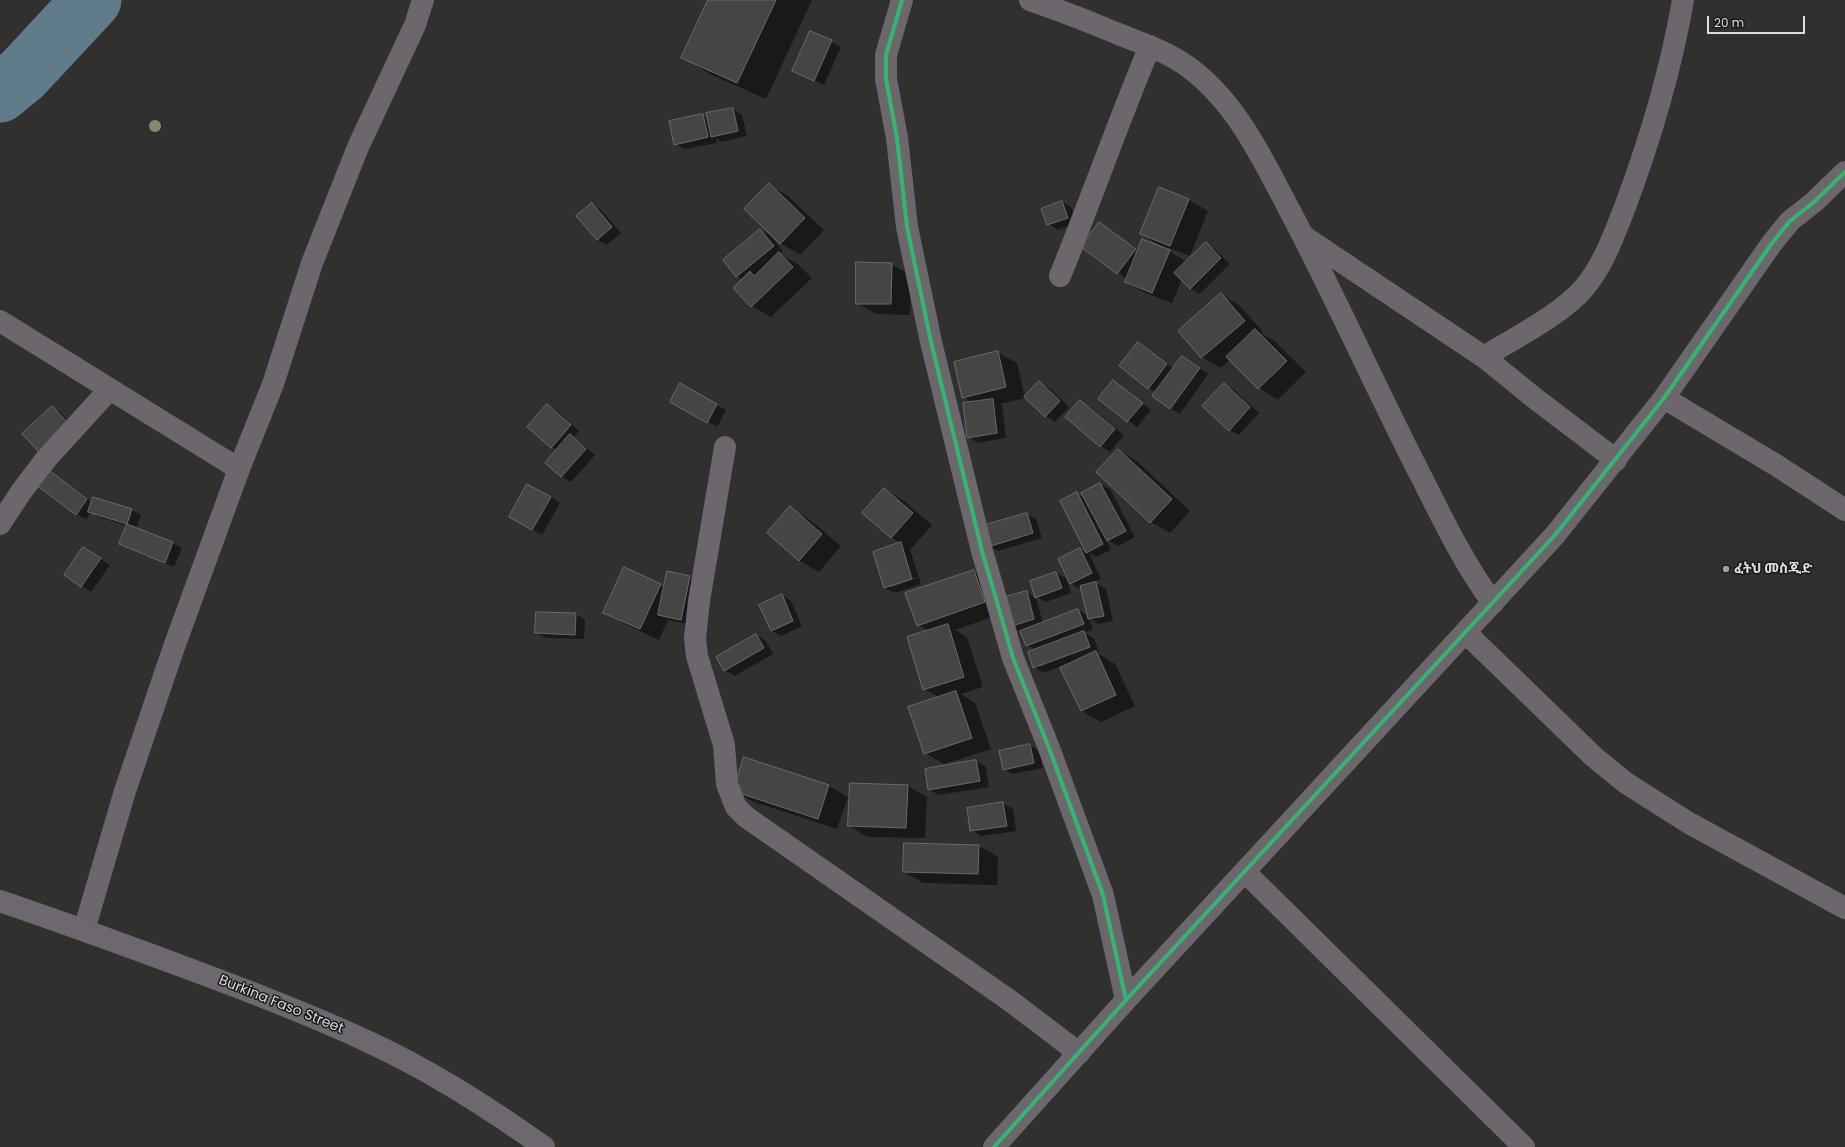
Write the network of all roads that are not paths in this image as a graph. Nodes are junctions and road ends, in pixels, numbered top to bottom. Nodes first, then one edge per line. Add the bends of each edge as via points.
1 (902, 0) edge
2 (1030, 0) edge
3 (1683, 0) edge
4 (423, 1) edge
5 (1150, 46) junction
6 (1845, 172) edge
7 (1303, 236) junction
8 (1060, 276) dead end
9 (0, 321) edge
10 (1484, 357) junction
11 (110, 390) junction
12 (1664, 398) junction
13 (725, 447) dead end
14 (1616, 460) junction
15 (239, 468) junction
16 (1845, 510) edge
17 (0, 524) edge
18 (1493, 603) junction
19 (1466, 633) junction
20 (1245, 872) junction
21 (0, 902) edge
22 (1845, 908) edge
23 (84, 930) junction
24 (1126, 1000) junction
25 (1079, 1053) junction
26 (544, 1147) edge
27 (994, 1147) edge
28 (1524, 1147) edge

1 - 24 street via 886,55 886,79 897,138 907,226 932,342 982,551 1013,658 1103,895
2 - 5 street
3 - 10 street via 1676,44 1642,162 1599,266 1584,288 1565,307
4 - 15 street via 415,25 358,147 318,248 274,384
5 - 7 street via 1191,69 1226,102 1244,128
5 - 8 street
6 - 12 street via 1790,221 1772,243
7 - 10 street
7 - 18 street via 1427,489 1466,562
9 - 11 street
10 - 14 street
11 - 15 street
11 - 17 street via 46,458
12 - 14 street
12 - 16 street
13 - 25 street via 695,638 697,656 724,745 726,784 736,806 746,817 1009,1000
14 - 18 street via 1555,535
15 - 23 street via 125,791
18 - 19 street
19 - 20 street
19 - 22 street via 1594,757 1626,783 1690,823
20 - 24 street
20 - 28 street
21 - 23 main road, Burkina Faso Street
23 - 26 main road, Burkina Faso Street via 307,1014 374,1044 454,1089
24 - 25 street
25 - 27 street

